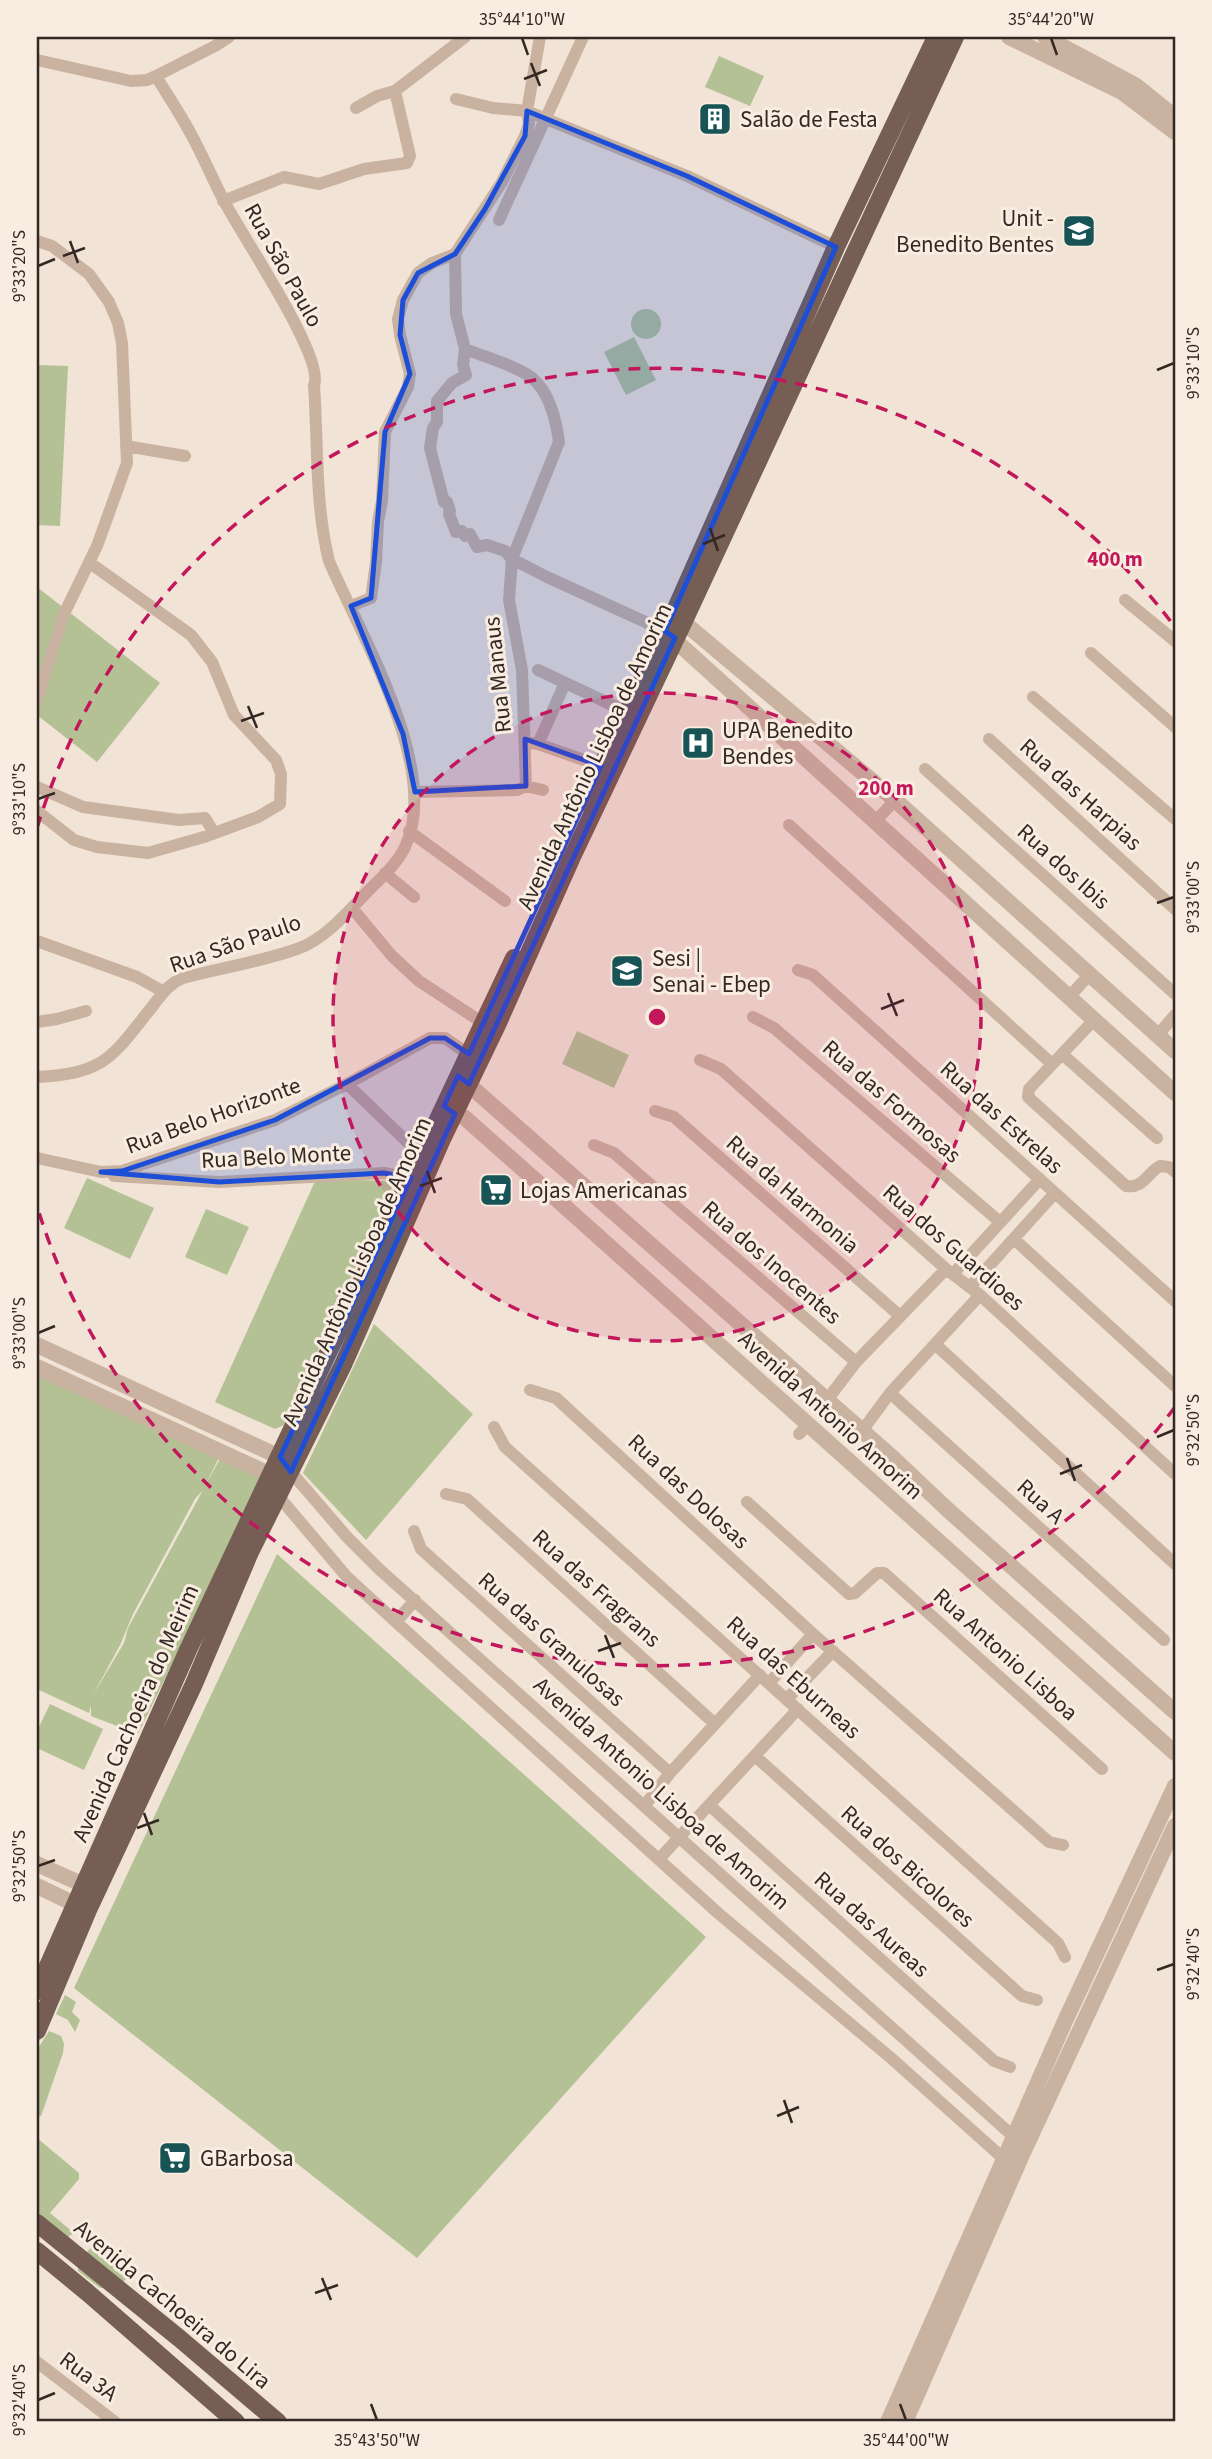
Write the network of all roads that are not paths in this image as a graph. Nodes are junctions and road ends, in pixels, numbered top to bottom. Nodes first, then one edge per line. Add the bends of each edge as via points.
1 (229, 37) edge
2 (465, 37) edge
3 (540, 37) edge
4 (583, 37) edge
5 (936, 37) edge
6 (955, 37) edge
7 (1009, 37) edge
8 (1045, 37) edge
9 (37, 60) edge
10 (156, 75) junction
11 (395, 91) junction
12 (456, 99) dead end
13 (356, 108) dead end
14 (527, 111) junction
15 (1175, 117) edge
16 (547, 119) junction
17 (1175, 132) edge
18 (223, 201) junction
19 (499, 220) dead end
20 (37, 241) edge
21 (836, 247) junction
22 (455, 254) junction
23 (465, 349) junction
24 (126, 446) junction
25 (186, 456) dead end
26 (512, 559) junction
27 (90, 563) junction
28 (1125, 600) dead end
29 (351, 606) junction
30 (674, 626) junction
31 (1175, 641) edge
32 (1091, 653) dead end
33 (538, 670) dead end
34 (41, 677) edge
35 (565, 683) junction
36 (1033, 697) dead end
37 (37, 700) edge
38 (627, 712) junction
39 (1175, 727) edge
40 (989, 739) dead end
41 (532, 743) junction
42 (601, 766) junction
43 (925, 769) dead end
44 (526, 786) junction
45 (37, 787) edge
46 (543, 790) dead end
47 (415, 792) junction
48 (895, 800) junction
49 (37, 811) edge
50 (1175, 819) edge
51 (874, 822) junction
52 (789, 825) dead end
53 (409, 831) junction
54 (214, 833) junction
55 (385, 873) junction
56 (414, 897) dead end
57 (505, 901) dead end
58 (352, 908) junction
59 (1175, 909) edge
60 (37, 941) edge
61 (798, 970) dead end
62 (1091, 973) junction
63 (164, 992) junction
64 (1175, 994) edge
65 (1070, 996) junction
66 (86, 1011) dead end
67 (1175, 1016) edge
68 (753, 1017) dead end
69 (1094, 1020) junction
70 (37, 1022) edge
71 (483, 1023) junction
72 (1158, 1035) junction
73 (1175, 1051) edge
74 (468, 1054) junction
75 (1062, 1054) junction
76 (700, 1060) dead end
77 (1052, 1064) junction
78 (37, 1077) edge
79 (464, 1080) junction
80 (347, 1084) junction
81 (1175, 1093) edge
82 (449, 1110) junction
83 (655, 1111) dead end
84 (1157, 1138) dead end
85 (594, 1145) dead end
86 (422, 1156) junction
87 (37, 1158) edge
88 (564, 1167) junction
89 (101, 1172) junction
90 (1175, 1172) edge
91 (411, 1178) junction
92 (1040, 1179) junction
93 (543, 1187) junction
94 (1055, 1193) junction
95 (1000, 1222) junction
96 (1015, 1240) junction
97 (949, 1271) junction
98 (975, 1291) junction
99 (1175, 1301) edge
100 (900, 1316) junction
101 (756, 1338) junction
102 (37, 1345) edge
103 (936, 1345) junction
104 (736, 1360) junction
105 (856, 1362) junction
106 (37, 1367) edge
107 (1175, 1386) edge
108 (530, 1390) dead end
109 (890, 1393) junction
110 (827, 1401) junction
111 (494, 1427) dead end
112 (862, 1431) junction
113 (285, 1464) junction
114 (1175, 1474) edge
115 (271, 1475) junction
116 (446, 1494) dead end
117 (279, 1497) junction
118 (747, 1502) dead end
119 (948, 1510) junction
120 (414, 1531) dead end
121 (928, 1532) junction
122 (1175, 1564) edge
123 (415, 1600) junction
124 (396, 1622) junction
125 (813, 1634) junction
126 (1164, 1640) dead end
127 (833, 1650) junction
128 (765, 1679) junction
129 (787, 1699) junction
130 (798, 1709) junction
131 (1175, 1712) edge
132 (714, 1723) junction
133 (1175, 1752) edge
134 (755, 1756) junction
135 (1102, 1769) dead end
136 (670, 1773) junction
137 (1175, 1786) edge
138 (645, 1805) junction
139 (709, 1805) junction
140 (1175, 1826) edge
141 (680, 1836) junction
142 (1063, 1845) dead end
143 (659, 1859) junction
144 (37, 1864) edge
145 (37, 1886) edge
146 (91, 1888) junction
147 (82, 1907) junction
148 (1065, 1957) dead end
149 (37, 1991) edge
150 (1037, 2000) dead end
151 (37, 2031) edge
152 (1010, 2067) dead end
153 (1014, 2137) junction
154 (1004, 2159) junction
155 (37, 2223) edge
156 (37, 2251) edge
157 (37, 2362) edge
158 (223, 2418) edge
159 (115, 2422) edge
160 (278, 2422) edge
161 (888, 2422) edge
162 (905, 2422) edge

1 - 10 street
2 - 11 street
3 - 14 street
4 - 16 street
5 - 21 main road, Avenida Antônio Lisboa de Amorim
6 - 30 main road, Avenida Antônio Lisboa de Amorim
7 - 17 street via 1122,92
8 - 15 street via 1135,85
9 - 10 street via 131,81
10 - 18 street, Rua São Paulo
11 - 13 street
11 - 18 street via 410,156 407,163 364,169 319,184 284,177
12 - 14 street
14 - 16 street
14 - 22 street via 529,124 502,182
16 - 19 street
16 - 21 street via 687,176
18 - 29 street, Rua São Paulo via 314,362 323,538
20 - 24 street via 52,246 89,274 109,302 122,343
21 - 30 main road, Avenida Antônio Lisboa de Amorim
22 - 23 street via 456,314
22 - 29 street via 418,273 403,300 398,318 410,374 408,387 385,432 371,598
23 - 26 street, Rua Manaus via 531,377 548,400 556,424 558,449
23 - 26 street via 466,375 437,401 430,448 456,532 470,534 477,547 505,551
24 - 25 street
24 - 27 street via 127,463
26 - 30 street
26 - 41 street, Rua Manaus via 509,600
27 - 34 street via 64,614
27 - 54 street via 191,635 212,662 234,715 276,760 281,774 280,804
28 - 31 street
29 - 47 street, Rua São Paulo via 390,699
30 - 38 main road, Avenida Antônio Lisboa de Amorim
30 - 48 street
30 - 51 street
30 - 79 main road, Avenida Antônio Lisboa de Amorim via 571,859
32 - 39 street
33 - 35 street
34 - 37 street
35 - 38 street
35 - 41 street
36 - 50 street
38 - 42 main road, Avenida Antônio Lisboa de Amorim
40 - 59 street, Rua das Harpias
41 - 42 street
41 - 44 street, Rua Manaus
42 - 71 main road, Avenida Antônio Lisboa de Amorim
43 - 64 street, Rua dos Ibis
44 - 46 street
44 - 47 street via 517,790
45 - 54 street via 83,807 179,820 205,818
47 - 53 street, Rua São Paulo
48 - 51 street
48 - 62 street
49 - 54 street via 74,840 125,851 148,853
51 - 65 street
52 - 77 street
53 - 55 street, Rua São Paulo via 405,848
53 - 57 street
55 - 56 street
55 - 58 street, Rua São Paulo
58 - 63 street, Rua São Paulo via 299,948 183,978
58 - 71 street via 419,982
60 - 63 street, Rua São Paulo
61 - 92 street, Rua das Estrelas via 813,975
62 - 65 street
62 - 72 street
63 - 78 street via 104,1061 76,1073
65 - 69 street
66 - 70 street
67 - 72 street
68 - 95 street, Rua das Formosas via 774,1028
69 - 75 street
69 - 81 street
71 - 74 main road, Avenida Antônio Lisboa de Amorim
72 - 73 street
74 - 79 main road, Avenida Antônio Lisboa de Amorim
74 - 80 street, Rua Belo Horizonte via 436,1036
75 - 77 street
75 - 84 street
76 - 97 street, Rua dos Guardioes via 721,1069
77 - 90 street via 1029,1089 1028,1097 1126,1186 1139,1185 1160,1166
79 - 82 main road, Avenida Antônio Lisboa de Amorim
79 - 88 street, Avenida Antonio Amorim
80 - 86 street
80 - 89 street, Rua Belo Horizonte via 275,1120 122,1171
82 - 86 main road, Avenida Antônio Lisboa de Amorim
82 - 93 street, Avenida Antonio Amorim via 465,1118
82 - 113 main road, Avenida Antônio Lisboa de Amorim via 348,1353
83 - 100 street, Rua da Harmonia via 674,1117
85 - 105 street, Rua dos Inocentes via 614,1153
86 - 91 main road, Avenida Antônio Lisboa de Amorim
87 - 89 street, Rua Belo Horizonte
88 - 93 street
88 - 101 street, Avenida Antonio Amorim
89 - 91 street, Rua Belo Monte via 209,1182 384,1173
91 - 113 main road, Avenida Antônio Lisboa de Amorim
92 - 94 street, Rua das Estrelas
92 - 95 street, Avenida Antonio Amorim
93 - 104 street, Avenida Antonio Amorim
94 - 96 street, Avenida Antonio Amorim
94 - 99 street, Rua das Estrelas
95 - 97 street, Avenida Antonio Amorim
96 - 98 street, Avenida Antonio Amorim
96 - 107 street
97 - 98 street, Rua dos Guardioes
97 - 100 street, Avenida Antonio Amorim
98 - 103 street, Avenida Antonio Amorim
98 - 114 street, Rua dos Guardioes
100 - 105 street, Avenida Antonio Amorim
101 - 104 street
101 - 110 street, Avenida Antonio Amorim
102 - 113 street
103 - 109 street, Avenida Antonio Amorim
103 - 122 street
104 - 121 street, Avenida Antonio Amorim via 803,1430
105 - 110 street, Avenida Antonio Amorim
106 - 115 street
108 - 125 street, Rua das Dolosas via 556,1398
109 - 112 street, Avenida Antonio Amorim
109 - 126 street, Rua A
110 - 112 street, Avenida Antonio Amorim
111 - 128 street, Rua das Eburneas via 505,1447
112 - 119 street, Avenida Antonio Amorim
113 - 115 main road, Avenida Cachoeira do Meirim
113 - 117 main road, Avenida Antônio Lisboa de Amorim
113 - 123 street, Avenida Antonio Lisboa de Amorim via 347,1536
115 - 117 street
115 - 146 main road, Avenida Cachoeira do Meirim via 188,1650
116 - 132 street, Rua das Fragrans via 467,1499
117 - 124 street via 347,1577
117 - 146 main road, Avenida Cachoeira do Meirim
118 - 135 street, Rua Antonio Lisboa via 849,1594 882,1572
119 - 121 street
119 - 131 street, Avenida Antonio Amorim
120 - 136 street, Rua das Granulosas via 421,1549
121 - 133 street, Avenida Antonio Amorim
123 - 124 street
123 - 138 street, Avenida Antonio Lisboa de Amorim
124 - 143 street
125 - 127 street, Rua das Dolosas
125 - 128 street
127 - 129 street
127 - 142 street, Rua das Dolosas via 1049,1842
128 - 129 street, Rua das Eburneas
128 - 132 street
129 - 130 street, Rua das Eburneas
130 - 134 street
130 - 148 street, Rua das Eburneas via 1058,1943
132 - 136 street
134 - 139 street
134 - 150 street, Rua dos Bicolores via 1022,1996
136 - 138 street
137 - 153 street
138 - 141 street, Avenida Antonio Lisboa de Amorim
139 - 141 street
139 - 152 street, Rua das Aureas via 994,2062
140 - 162 street via 1021,2157
141 - 143 street
141 - 153 street, Avenida Antonio Lisboa de Amorim
143 - 154 street
144 - 146 street
145 - 147 street
146 - 147 main road, Avenida Cachoeira do Meirim
147 - 149 main road, Avenida Cachoeira do Meirim
147 - 151 main road, Avenida Cachoeira do Meirim
153 - 154 street
154 - 161 street
155 - 160 main road, Avenida Cachoeira do Lira
156 - 158 main road, Avenida Cachoeira do Lira
157 - 159 street, Rua 3A

